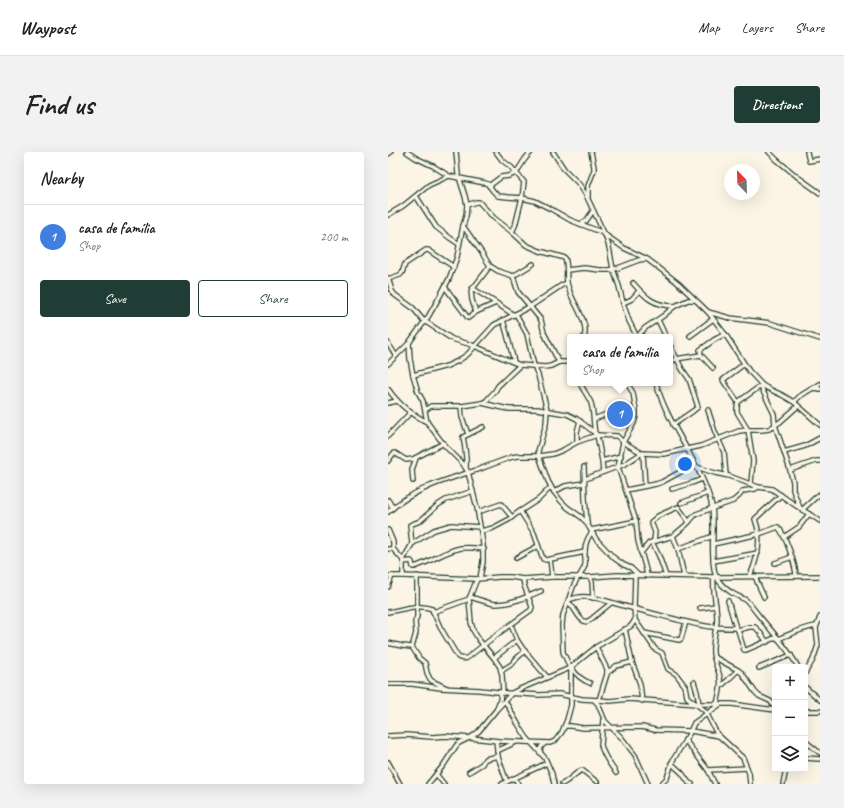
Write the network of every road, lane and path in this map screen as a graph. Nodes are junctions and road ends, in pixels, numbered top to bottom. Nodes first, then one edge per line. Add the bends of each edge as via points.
1 (391, 152) edge
2 (407, 152) edge
3 (456, 152) edge
4 (496, 152) edge
5 (530, 152) edge
6 (553, 152) edge
7 (591, 152) edge
8 (769, 152) edge
9 (807, 152) edge
10 (388, 154) edge
11 (820, 159) edge
12 (516, 173) junction
13 (449, 176) junction
14 (460, 179) junction
15 (489, 186) junction
16 (818, 189) edge
17 (820, 193) edge
18 (416, 196) junction
19 (522, 198) junction
20 (588, 200) junction
21 (467, 205) junction
22 (593, 211) junction
23 (388, 215) edge
24 (580, 224) junction
25 (463, 226) junction
26 (512, 232) junction
27 (604, 234) junction
28 (459, 244) junction
29 (646, 259) junction
30 (534, 264) dead end
31 (490, 266) junction
32 (454, 267) junction
33 (613, 269) junction
34 (567, 270) junction
35 (513, 276) junction
36 (388, 279) edge
37 (567, 283) junction
38 (633, 283) dead end
39 (445, 287) junction
40 (472, 288) junction
41 (640, 291) junction
42 (689, 294) junction
43 (688, 300) junction
44 (695, 300) junction
45 (496, 303) junction
46 (623, 304) junction
47 (531, 306) junction
48 (667, 306) junction
49 (675, 306) junction
50 (476, 312) junction
51 (669, 312) junction
52 (708, 312) junction
53 (515, 315) junction
54 (503, 320) junction
55 (658, 320) junction
56 (713, 320) junction
57 (425, 321) junction
58 (586, 334) edge
59 (636, 334) edge
60 (640, 334) edge
61 (665, 334) edge
62 (725, 334) junction
63 (690, 336) dead end
64 (820, 339) edge
65 (388, 343) edge
66 (409, 343) junction
67 (474, 346) junction
68 (673, 352) edge
69 (701, 355) junction
70 (396, 356) junction
71 (676, 359) junction
72 (673, 360) edge
73 (514, 362) junction
74 (559, 362) junction
75 (567, 362) edge
76 (388, 364) edge
77 (744, 364) junction
78 (520, 365) junction
79 (534, 366) junction
80 (713, 368) dead end
81 (413, 375) junction
82 (820, 384) edge
83 (581, 386) edge
84 (628, 386) edge
85 (657, 386) edge
86 (762, 386) junction
87 (813, 388) junction
88 (388, 389) edge
89 (820, 389) edge
90 (423, 401) junction
91 (397, 402) junction
92 (738, 402) junction
93 (794, 402) junction
94 (388, 403) edge
95 (482, 403) junction
96 (431, 406) junction
97 (461, 406) junction
98 (798, 406) junction
99 (425, 410) junction
100 (547, 410) junction
101 (708, 410) dead end
102 (410, 413) junction
103 (607, 414) dead end
104 (594, 419) junction
105 (580, 421) junction
106 (427, 422) junction
107 (673, 425) junction
108 (775, 425) junction
109 (820, 425) edge
110 (483, 427) dead end
111 (748, 430) junction
112 (468, 434) junction
113 (596, 434) junction
114 (388, 436) edge
115 (820, 438) edge
116 (718, 440) junction
117 (577, 442) junction
118 (624, 442) junction
119 (444, 444) junction
120 (687, 448) junction
121 (784, 452) junction
122 (643, 453) junction
123 (539, 456) junction
124 (621, 456) junction
125 (416, 458) junction
126 (388, 461) edge
127 (602, 461) junction
128 (820, 461) edge
129 (696, 466) junction
130 (584, 467) dead end
131 (618, 467) junction
132 (466, 468) junction
133 (790, 470) junction
134 (468, 472) junction
135 (603, 472) junction
136 (726, 475) junction
137 (702, 479) junction
138 (413, 481) dead end
139 (585, 481) junction
140 (751, 483) junction
141 (551, 486) junction
142 (645, 486) junction
143 (758, 487) junction
144 (672, 489) dead end
145 (626, 490) junction
146 (473, 491) junction
147 (554, 492) junction
148 (708, 493) junction
149 (820, 494) edge
150 (781, 495) junction
151 (388, 500) edge
152 (681, 503) dead end
153 (393, 508) junction
154 (712, 508) junction
155 (801, 509) junction
156 (520, 511) junction
157 (388, 512) edge
158 (478, 512) junction
159 (809, 514) junction
160 (512, 517) junction
161 (636, 521) junction
162 (820, 521) edge
163 (689, 522) junction
164 (588, 524) junction
165 (480, 529) junction
166 (388, 530) edge
167 (591, 531) junction
168 (759, 534) junction
169 (673, 536) junction
170 (713, 536) junction
171 (784, 537) junction
172 (653, 542) junction
173 (412, 544) junction
174 (713, 544) junction
175 (538, 546) junction
176 (388, 549) edge
177 (393, 549) junction
178 (484, 549) junction
179 (678, 549) junction
180 (585, 552) junction
181 (641, 553) junction
182 (758, 553) junction
183 (792, 557) junction
184 (516, 558) dead end
185 (550, 559) junction
186 (403, 561) junction
187 (713, 561) junction
188 (776, 563) dead end
189 (636, 575) junction
190 (390, 576) edge
191 (403, 576) junction
192 (417, 576) junction
193 (646, 576) junction
194 (666, 576) junction
195 (684, 576) junction
196 (753, 576) junction
197 (796, 576) junction
198 (820, 576) edge
199 (552, 577) junction
200 (578, 577) junction
201 (590, 577) junction
202 (715, 577) junction
203 (479, 579) junction
204 (523, 579) junction
205 (388, 587) edge
206 (541, 591) dead end
207 (528, 597) junction
208 (764, 597) dead end
209 (470, 598) junction
210 (593, 598) junction
211 (568, 601) junction
212 (728, 601) dead end
213 (611, 603) junction
214 (716, 606) junction
215 (418, 607) junction
216 (634, 608) junction
217 (700, 608) dead end
218 (388, 612) edge
219 (434, 612) junction
220 (820, 616) edge
221 (635, 620) junction
222 (686, 622) junction
223 (511, 625) junction
224 (816, 626) junction
225 (715, 628) junction
226 (626, 629) junction
227 (737, 629) junction
228 (644, 633) junction
229 (777, 638) junction
230 (819, 639) edge
231 (517, 640) junction
232 (766, 642) junction
233 (388, 643) edge
234 (819, 645) edge
235 (483, 646) junction
236 (596, 646) junction
237 (412, 647) junction
238 (525, 652) junction
239 (791, 655) junction
240 (714, 657) junction
241 (494, 658) junction
242 (632, 662) junction
243 (796, 664) edge
244 (571, 667) junction
245 (759, 668) dead end
246 (808, 668) edge
247 (738, 670) junction
248 (501, 671) junction
249 (607, 673) junction
250 (548, 677) junction
251 (694, 682) dead end
252 (590, 683) dead end
253 (388, 684) edge
254 (721, 686) junction
255 (448, 688) junction
256 (808, 690) edge
257 (502, 692) junction
258 (512, 693) junction
259 (571, 696) junction
260 (592, 700) junction
261 (599, 700) junction
262 (642, 700) junction
263 (820, 700) edge
264 (505, 701) junction
265 (772, 703) edge
266 (698, 704) junction
267 (719, 704) junction
268 (497, 709) junction
269 (772, 710) edge
270 (808, 711) edge
271 (820, 711) edge
272 (707, 714) junction
273 (604, 719) junction
274 (565, 726) junction
275 (610, 727) junction
276 (602, 728) junction
277 (692, 729) junction
278 (388, 736) edge
279 (719, 736) junction
280 (468, 738) junction
281 (685, 740) junction
282 (496, 741) junction
283 (517, 742) junction
284 (530, 742) junction
285 (545, 743) junction
286 (808, 743) edge
287 (497, 751) junction
288 (540, 752) junction
289 (820, 753) edge
290 (498, 756) junction
291 (808, 758) edge
292 (820, 759) edge
293 (671, 762) junction
294 (547, 763) junction
295 (388, 764) edge
296 (747, 768) junction
297 (708, 770) junction
298 (469, 772) dead end
299 (786, 772) edge
300 (616, 773) dead end
301 (436, 774) junction
302 (515, 778) junction
303 (665, 780) junction
304 (507, 782) junction
305 (569, 782) edge
306 (597, 782) dead end
307 (400, 784) edge
308 (428, 784) edge
309 (444, 784) edge
310 (502, 784) edge
311 (518, 784) edge
312 (554, 784) edge
313 (562, 784) edge
314 (648, 784) edge
315 (661, 784) edge
316 (668, 784) edge
317 (692, 784) edge
318 (715, 784) edge
319 (750, 784) edge
320 (784, 784) edge

1 - 10 street
2 - 13 street
3 - 14 street
4 - 12 street
5 - 12 street
6 - 20 street via 564,169 579,184
7 - 20 street via 594,170 588,186
8 - 16 street via 799,178
9 - 11 street via 809,161
12 - 15 street via 503,177
12 - 19 street via 524,182
13 - 14 street
13 - 18 street
14 - 15 street via 482,182
14 - 21 street
15 - 19 street via 498,196
16 - 17 street
18 - 23 street
18 - 28 street via 436,227
19 - 24 street via 535,201
19 - 26 street
20 - 22 street
21 - 25 street
21 - 26 street via 479,202
22 - 24 street via 586,221
22 - 27 street
24 - 27 street
25 - 28 street
25 - 31 street
26 - 34 street via 526,245 565,258
27 - 29 street
27 - 33 street
28 - 32 street
29 - 33 street
29 - 42 street
30 - 35 street
31 - 35 street
31 - 40 street
32 - 36 street via 426,250 405,264 402,274
32 - 39 street
33 - 34 street
33 - 46 street
34 - 37 street
35 - 47 street via 518,292
36 - 57 street via 395,295
37 - 47 street
37 - 58 street via 580,312
38 - 41 street
39 - 50 street via 468,318
39 - 57 street
40 - 45 street
40 - 50 street
41 - 46 street
41 - 48 street via 656,304
42 - 43 street
42 - 44 street
43 - 44 street
43 - 49 street
44 - 52 street
45 - 50 street
45 - 53 street
46 - 59 street
47 - 53 street
47 - 74 street via 541,320 544,333
48 - 49 street
48 - 51 street
49 - 51 street
51 - 55 street
52 - 56 street
52 - 64 street via 730,318 770,323
53 - 54 street
53 - 79 street via 527,334
54 - 67 street
54 - 73 street
55 - 60 street
55 - 61 street
56 - 62 street
56 - 63 street
57 - 66 street
57 - 67 street via 442,334
62 - 69 street via 700,350
62 - 77 street
65 - 70 street
66 - 70 street
66 - 81 street
67 - 73 street
67 - 81 street via 464,358 452,364
68 - 71 street
69 - 71 street
69 - 80 street
70 - 76 street
71 - 72 street
71 - 107 street via 689,379 698,407
73 - 78 street
74 - 75 street
74 - 79 street via 545,367
77 - 86 street
77 - 92 street via 723,380
78 - 79 street
78 - 95 street via 486,402
79 - 100 street
81 - 90 street
82 - 87 street
83 - 104 street via 590,402
84 - 118 street via 636,416
85 - 107 street
86 - 92 street
86 - 93 street
86 - 108 street via 774,414
87 - 89 street
87 - 93 street
88 - 91 street
90 - 96 street
90 - 99 street
91 - 94 street
91 - 102 street
92 - 111 street via 737,412
93 - 98 street
95 - 97 street
95 - 100 street via 508,409
96 - 97 street
96 - 99 street
97 - 112 street
98 - 108 street
98 - 109 street
99 - 106 street
100 - 105 street via 567,414
100 - 123 street
101 - 116 street
102 - 106 street
102 - 114 street
103 - 104 street
104 - 113 street
105 - 113 street
105 - 117 street
106 - 119 street
107 - 120 street
108 - 111 street via 766,430
108 - 121 street
110 - 112 street
111 - 116 street via 732,433
111 - 140 street via 753,461
112 - 132 street via 462,437 466,447
113 - 117 street
113 - 118 street via 614,436
113 - 127 street
115 - 121 street via 805,446
116 - 120 street
116 - 136 street via 724,452
117 - 123 street via 558,452
118 - 122 street
118 - 124 street
119 - 125 street
119 - 132 street
120 - 122 street via 664,454
120 - 129 street
121 - 133 street
122 - 131 street
122 - 142 street
123 - 134 street via 512,457
123 - 141 street
124 - 127 street
124 - 131 street
125 - 126 street via 406,460 395,453
125 - 138 street
127 - 135 street
128 - 133 street
129 - 136 street
129 - 137 street
129 - 142 street via 662,482
130 - 139 street
131 - 135 street
131 - 145 street
132 - 134 street
133 - 155 street via 793,490
134 - 146 street
134 - 153 street via 408,497
135 - 139 street
136 - 140 street
137 - 144 street
137 - 148 street
139 - 147 street
139 - 164 street
140 - 143 street
141 - 147 street
141 - 156 street via 539,499
142 - 145 street
143 - 150 street via 772,489
143 - 154 street via 743,491 733,501
145 - 161 street
146 - 158 street
146 - 173 street via 446,500 410,525
147 - 164 street via 567,507
148 - 152 street
148 - 154 street
149 - 155 street
150 - 155 street
150 - 168 street via 755,518
151 - 153 street
153 - 157 street
154 - 163 street via 696,514
154 - 170 street
155 - 159 street
156 - 160 street
156 - 175 street via 534,533
158 - 160 street via 501,504
158 - 165 street
159 - 162 street
159 - 171 street via 799,527
160 - 165 street via 493,528
161 - 167 street
161 - 181 street
163 - 169 street
163 - 172 street via 678,507 658,516 651,522 655,532
164 - 167 street
165 - 173 street via 456,524 446,526 430,532
165 - 178 street
166 - 177 street
167 - 180 street
167 - 189 street via 614,558 631,568
168 - 171 street via 778,527
168 - 174 street
168 - 182 street
169 - 172 street
169 - 179 street
170 - 174 street
170 - 179 street
171 - 183 street
172 - 181 street
172 - 194 street
173 - 186 street
174 - 187 street
175 - 184 street
175 - 185 street via 543,559
176 - 177 street
177 - 186 street
178 - 186 street via 468,547 452,550 414,568 411,561
178 - 203 street
179 - 195 street
180 - 185 street
180 - 200 street via 585,564
181 - 193 street
182 - 187 street
182 - 196 street
183 - 188 street
183 - 197 street
185 - 199 street
186 - 191 street
187 - 202 street
189 - 193 street
189 - 201 street
189 - 216 street
190 - 191 street
190 - 205 street
191 - 192 street
192 - 203 street
192 - 215 street
193 - 194 street
194 - 195 street
195 - 202 street
196 - 197 street
196 - 202 street
196 - 208 street
197 - 198 street
199 - 200 street
199 - 204 street
200 - 201 street
200 - 211 street
201 - 210 street
202 - 214 street via 713,587
202 - 229 street via 730,592 746,600
203 - 204 street
203 - 209 street
204 - 207 street
206 - 207 street
207 - 209 street via 493,604
207 - 223 street via 532,609
209 - 219 street
209 - 235 street via 473,630
210 - 211 street via 577,597
210 - 213 street
211 - 213 street via 584,622
211 - 244 street via 561,633 563,652
212 - 227 street
213 - 216 street
214 - 217 street
214 - 225 street
215 - 218 street
215 - 219 street via 429,608
215 - 237 street
216 - 221 street
216 - 222 street
219 - 235 street via 458,657 467,658
220 - 224 street
221 - 226 street
221 - 228 street
222 - 225 street
222 - 228 street via 680,640
223 - 231 street
223 - 235 street
224 - 229 street
224 - 230 street
225 - 227 street
225 - 240 street
226 - 236 street
226 - 242 street
227 - 232 street via 754,626
227 - 232 street via 745,650
228 - 266 street via 655,649 662,653 668,669 676,674 685,686 687,697
229 - 232 street
229 - 239 street
230 - 234 street
231 - 238 street
231 - 241 street
233 - 237 street
234 - 246 street
235 - 241 street
236 - 244 street
236 - 249 street
237 - 255 street via 425,663 430,679
238 - 248 street
238 - 250 street
239 - 243 street
239 - 245 street
240 - 247 street
240 - 254 street
241 - 248 street
242 - 249 street via 616,666
242 - 262 street via 640,684
244 - 250 street
244 - 252 street via 584,681
244 - 259 street
247 - 254 street
247 - 265 street via 759,696
248 - 257 street
249 - 261 street
250 - 258 street
251 - 266 street
253 - 255 street
254 - 267 street
255 - 257 street
256 - 263 street
257 - 258 street
257 - 268 street
258 - 259 street
258 - 264 street
259 - 260 street
259 - 274 street
260 - 261 street
260 - 273 street via 598,704
261 - 262 street
262 - 266 street
264 - 268 street
264 - 284 street
266 - 267 street
266 - 272 street
267 - 269 street
267 - 272 street
268 - 280 street via 479,731
270 - 271 street
272 - 277 street via 698,720
272 - 279 street
273 - 275 street
273 - 276 street
274 - 276 street
274 - 285 street via 555,741
275 - 276 street
275 - 277 street
275 - 314 street via 635,755
276 - 300 street via 602,749
277 - 279 street
277 - 281 street
278 - 280 street
279 - 296 street via 743,758
280 - 282 street
280 - 301 street via 456,746
281 - 293 street
281 - 297 street
282 - 283 street
282 - 287 street
283 - 284 street
283 - 287 street
284 - 285 street
284 - 288 street
285 - 288 street
286 - 289 street
287 - 290 street
288 - 294 street
290 - 298 street via 485,759
290 - 304 street
291 - 292 street
293 - 303 street
293 - 317 street
294 - 302 street
294 - 312 street
295 - 307 street
296 - 297 street
296 - 319 street
297 - 318 street
299 - 320 street
301 - 308 street
301 - 309 street
302 - 304 street
302 - 311 street
303 - 315 street
303 - 316 street
304 - 310 street
305 - 306 street via 582,770
305 - 313 street

